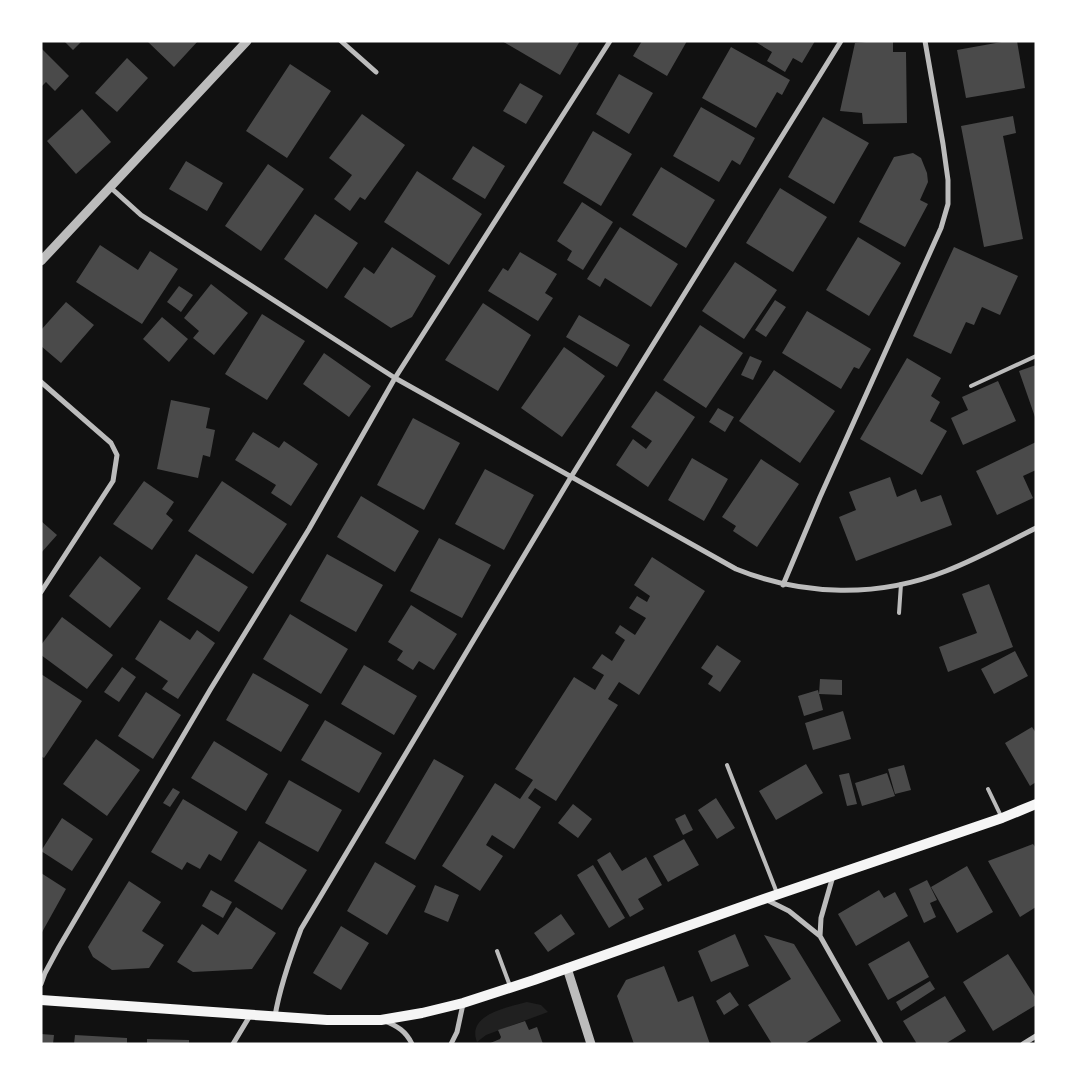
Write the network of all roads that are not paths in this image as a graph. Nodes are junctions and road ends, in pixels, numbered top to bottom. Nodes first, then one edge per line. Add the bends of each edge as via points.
1 (247, 41) edge
2 (341, 41) edge
3 (610, 41) edge
4 (841, 41) edge
5 (925, 41) edge
6 (376, 72) dead end
7 (110, 187) junction
8 (41, 261) edge
9 (1036, 356) edge
10 (395, 378) junction
11 (41, 382) edge
12 (971, 386) dead end
13 (571, 477) junction
14 (1036, 528) edge
15 (901, 584) junction
16 (783, 585) junction
17 (41, 592) edge
18 (899, 613) dead end
19 (727, 765) dead end
20 (988, 789) dead end
21 (1036, 804) edge
22 (1002, 818) junction
23 (834, 875) junction
24 (777, 894) junction
25 (764, 899) junction
26 (820, 936) junction
27 (498, 951) dead end
28 (567, 968) junction
29 (41, 984) edge
30 (510, 988) junction
31 (41, 1000) edge
32 (463, 1003) junction
33 (251, 1014) junction
34 (275, 1016) junction
35 (381, 1020) junction
36 (1036, 1036) edge
37 (232, 1044) edge
38 (412, 1044) edge
39 (452, 1044) edge
40 (591, 1044) edge
41 (881, 1044) edge
42 (1023, 1044) edge

1 - 7 street
2 - 6 street
3 - 10 street
4 - 13 street
5 - 16 street via 943,144 948,204 941,228
7 - 8 street
7 - 10 street via 141,215
9 - 12 lane
10 - 13 street
10 - 29 street via 309,529 64,939
11 - 17 street via 111,443 117,455 113,481
13 - 16 street via 736,569
13 - 34 street via 302,929 280,988
14 - 15 street via 946,571
15 - 16 street via 868,590 828,591
15 - 18 lane
19 - 24 lane
20 - 22 lane
21 - 22 main road
22 - 23 main road
23 - 24 main road
23 - 26 street via 820,918
24 - 25 main road
25 - 26 street via 789,911
25 - 28 main road
26 - 41 street
27 - 30 lane
28 - 30 main road
28 - 40 street
30 - 32 main road
31 - 33 main road
32 - 35 main road
32 - 39 street
33 - 34 main road
33 - 37 street
34 - 35 main road
35 - 38 street via 396,1025 408,1035
36 - 42 street

